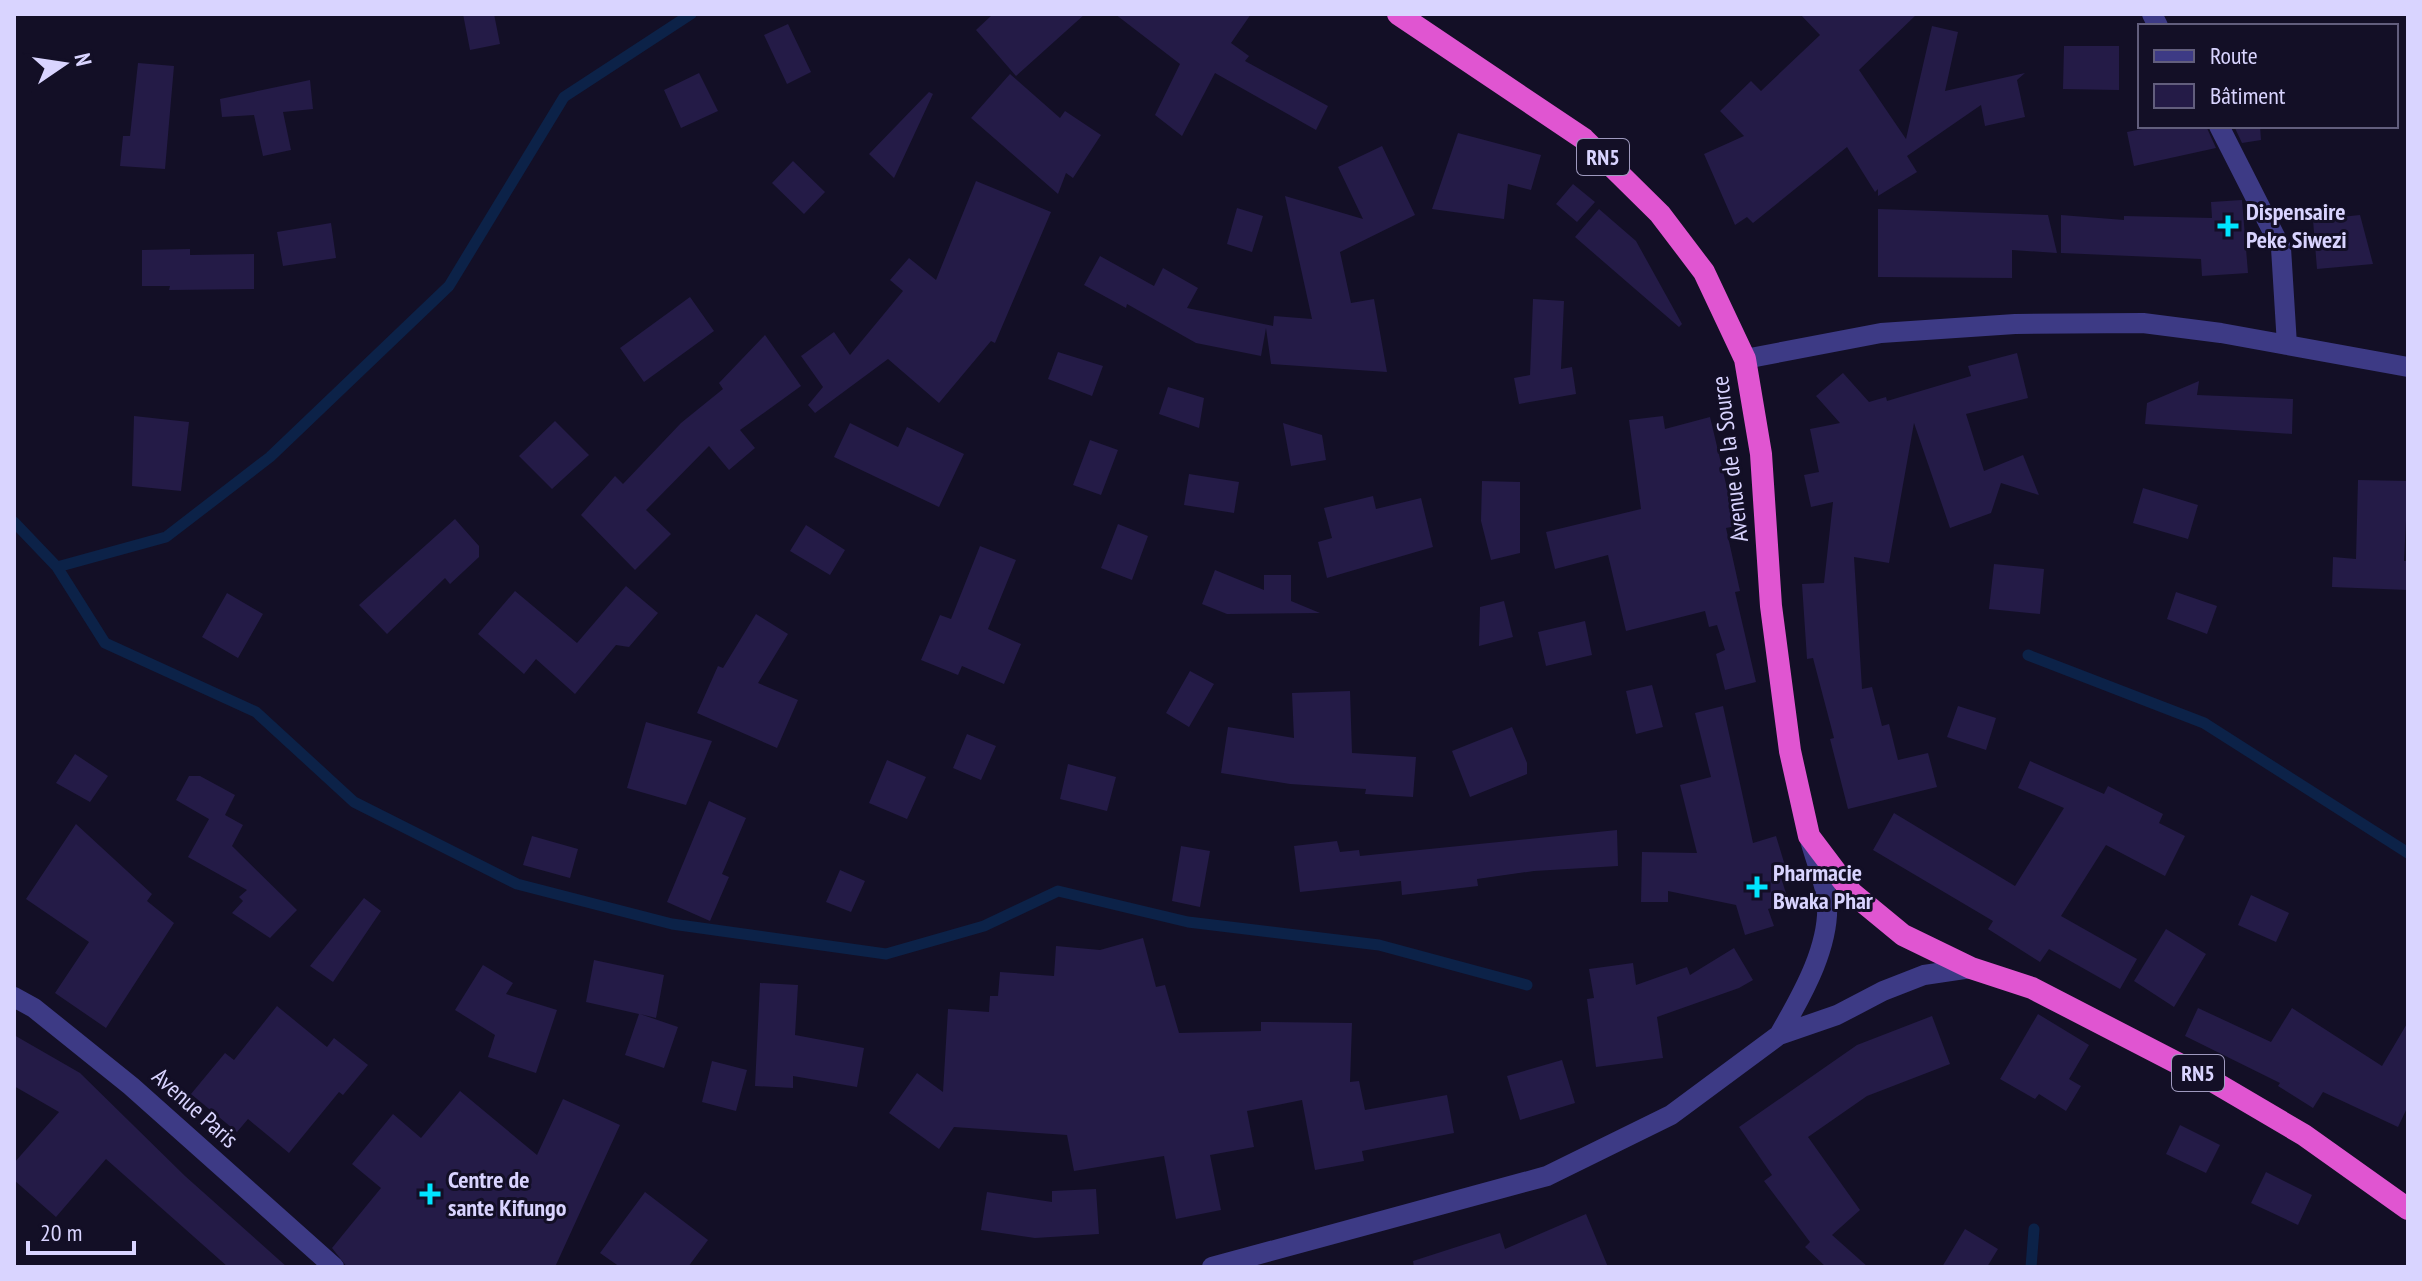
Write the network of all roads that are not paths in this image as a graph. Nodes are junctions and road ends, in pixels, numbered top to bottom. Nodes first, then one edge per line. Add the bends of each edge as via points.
1 (1398, 14) edge
2 (2220, 128) edge
3 (2287, 345) junction
4 (1745, 359) junction
5 (2408, 367) edge
6 (1809, 836) junction
7 (1971, 968) junction
8 (14, 997) edge
9 (1779, 1035) junction
10 (2408, 1209) edge
11 (334, 1267) edge
12 (1212, 1267) edge

1 - 4 highway, Avenue de la Source / RN5 via 1584,139 1649,203 1704,272
2 - 3 street via 2281,248
3 - 4 street via 2143,323 2015,324 1881,333
3 - 5 street
4 - 6 highway, Avenue de la Source / RN5 via 1761,454 1771,606 1788,737
6 - 7 highway, Avenue de la Source / RN5 via 1852,893 1903,935
6 - 9 street via 1827,897 1821,949
7 - 9 street via 1924,975
7 - 10 highway, RN5 via 2032,988 2214,1082 2304,1135
8 - 11 street, Avenue Paris via 131,1086
9 - 12 street via 1671,1115 1547,1176

